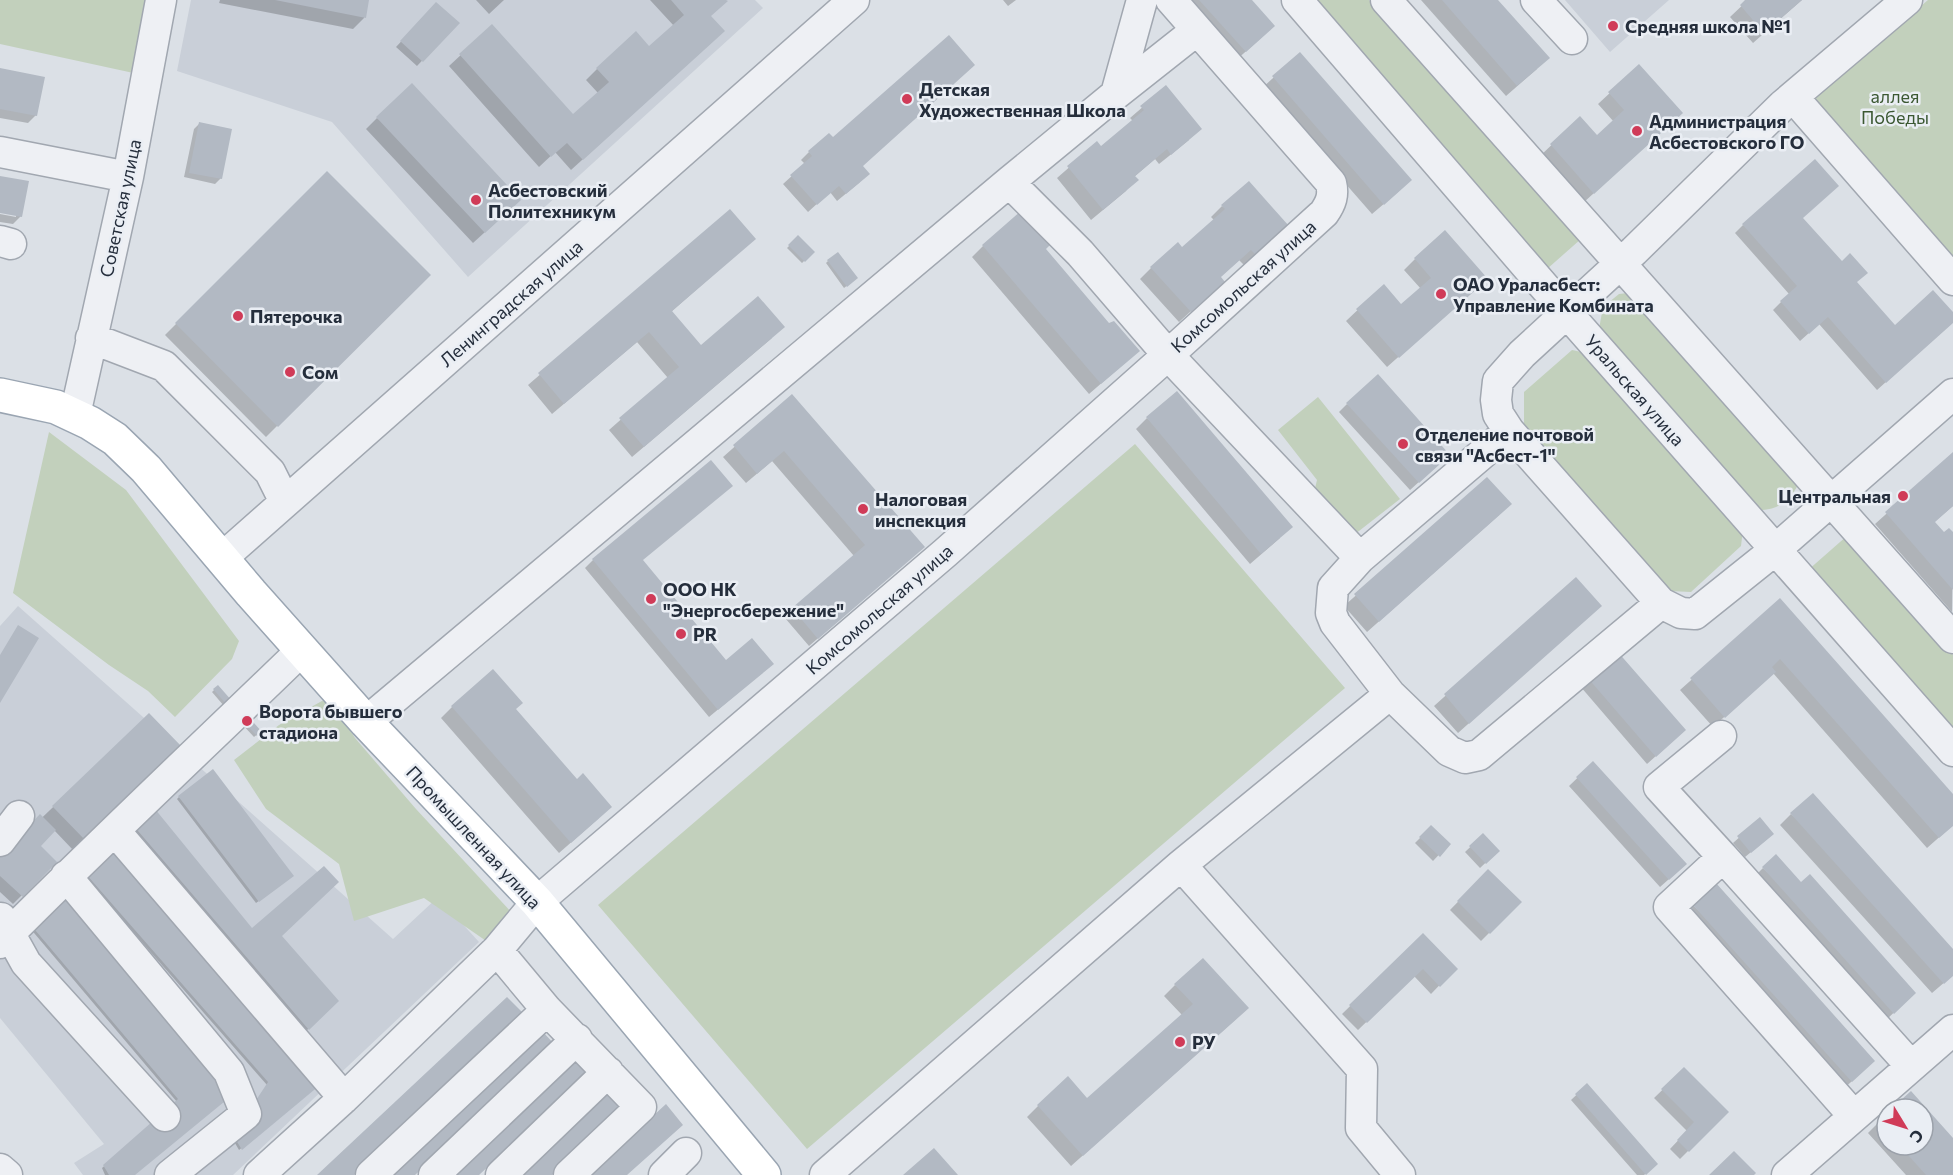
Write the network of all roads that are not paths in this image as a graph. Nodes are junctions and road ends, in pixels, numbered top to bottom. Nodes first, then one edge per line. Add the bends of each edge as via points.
1 (160, 0) edge
2 (854, 0) edge
3 (1142, 0) edge
4 (1171, 0) edge
5 (1297, 0) edge
6 (1386, 0) edge
7 (1536, 0) edge
8 (1907, 0) edge
9 (1197, 30) junction
10 (1572, 39) dead end
11 (1116, 94) junction
12 (1793, 97) junction
13 (0, 152) edge
14 (128, 177) junction
15 (1009, 182) junction
16 (1620, 263) junction
17 (1953, 280) edge
18 (1567, 313) junction
19 (92, 338) junction
20 (1168, 355) junction
21 (1953, 394) edge
22 (0, 395) edge
23 (75, 415) junction
24 (1509, 431) junction
25 (1830, 501) junction
26 (285, 502) junction
27 (1775, 550) junction
28 (222, 558) junction
29 (1360, 558) junction
30 (1661, 603) junction
31 (1953, 638) edge
32 (302, 650) junction
33 (1390, 694) junction
34 (366, 722) junction
35 (1721, 736) dead end
36 (1953, 751) edge
37 (19, 816) dead end
38 (115, 831) junction
39 (0, 841) edge
40 (1722, 857) junction
41 (1181, 865) junction
42 (66, 876) junction
43 (537, 902) junction
44 (3, 931) edge
45 (497, 950) junction
46 (547, 1010) junction
47 (1953, 1030) edge
48 (577, 1039) junction
49 (1911, 1066) junction
50 (608, 1072) junction
51 (344, 1098) junction
52 (1853, 1115) junction
53 (165, 1116) dead end
54 (686, 1153) dead end
55 (0, 1169) edge
56 (7, 1175) edge
57 (170, 1175) edge
58 (259, 1175) edge
59 (370, 1175) edge
60 (435, 1175) edge
61 (501, 1175) edge
62 (569, 1175) edge
63 (664, 1175) edge
64 (764, 1175) edge
65 (825, 1175) edge
66 (1400, 1175) edge
67 (1787, 1175) edge

1 - 14 street, Советская улица
2 - 26 street, Ленинградская улица
3 - 11 street
4 - 9 street
5 - 18 street, Уральская улица
6 - 16 street
7 - 10 street
8 - 12 street
9 - 11 street
9 - 20 street, Комсомольская улица via 1331,183 1333,192 1323,213
11 - 15 street
12 - 16 street
12 - 17 street
13 - 14 street
14 - 19 street, Советская улица
15 - 20 street via 1080,253
15 - 34 street
16 - 18 street
16 - 25 street
18 - 24 street via 1498,381 1498,414
18 - 27 street, Уральская улица
19 - 23 street, Советская улица
19 - 26 street via 164,366 270,472
20 - 29 street
20 - 43 street, Комсомольская улица via 945,553
21 - 25 street
22 - 23 main road, Промышленная улица via 56,406
23 - 28 main road, Промышленная улица via 115,440 146,469
24 - 29 street
24 - 30 street
25 - 27 street
25 - 31 street
26 - 28 street, Ленинградская улица
27 - 30 street via 1695,614 1681,613
27 - 36 street, Уральская улица
28 - 32 main road, Промышленная улица
29 - 33 street via 1333,588 1332,613 1335,623
30 - 33 street via 1479,755 1465,758 1449,751
32 - 34 main road, Промышленная улица
32 - 38 street
33 - 41 street
34 - 43 main road, Промышленная улица
35 - 40 street via 1659,787
37 - 39 street
38 - 42 street
38 - 51 street
40 - 49 street
40 - 52 street via 1669,907
41 - 65 street
41 - 66 street via 1362,1069 1361,1128
42 - 44 street
42 - 57 street via 229,1072 246,1114
43 - 45 street, Комсомольская улица
43 - 64 main road, Промышленная улица
44 - 53 street via 26,963
45 - 46 street
45 - 51 street, Комсомольская улица
46 - 48 street
46 - 59 street
47 - 49 street
48 - 50 street
48 - 60 street
49 - 52 street
50 - 61 street
50 - 62 street via 641,1107
51 - 58 street, Комсомольская улица
52 - 67 street
54 - 63 street
55 - 56 street

